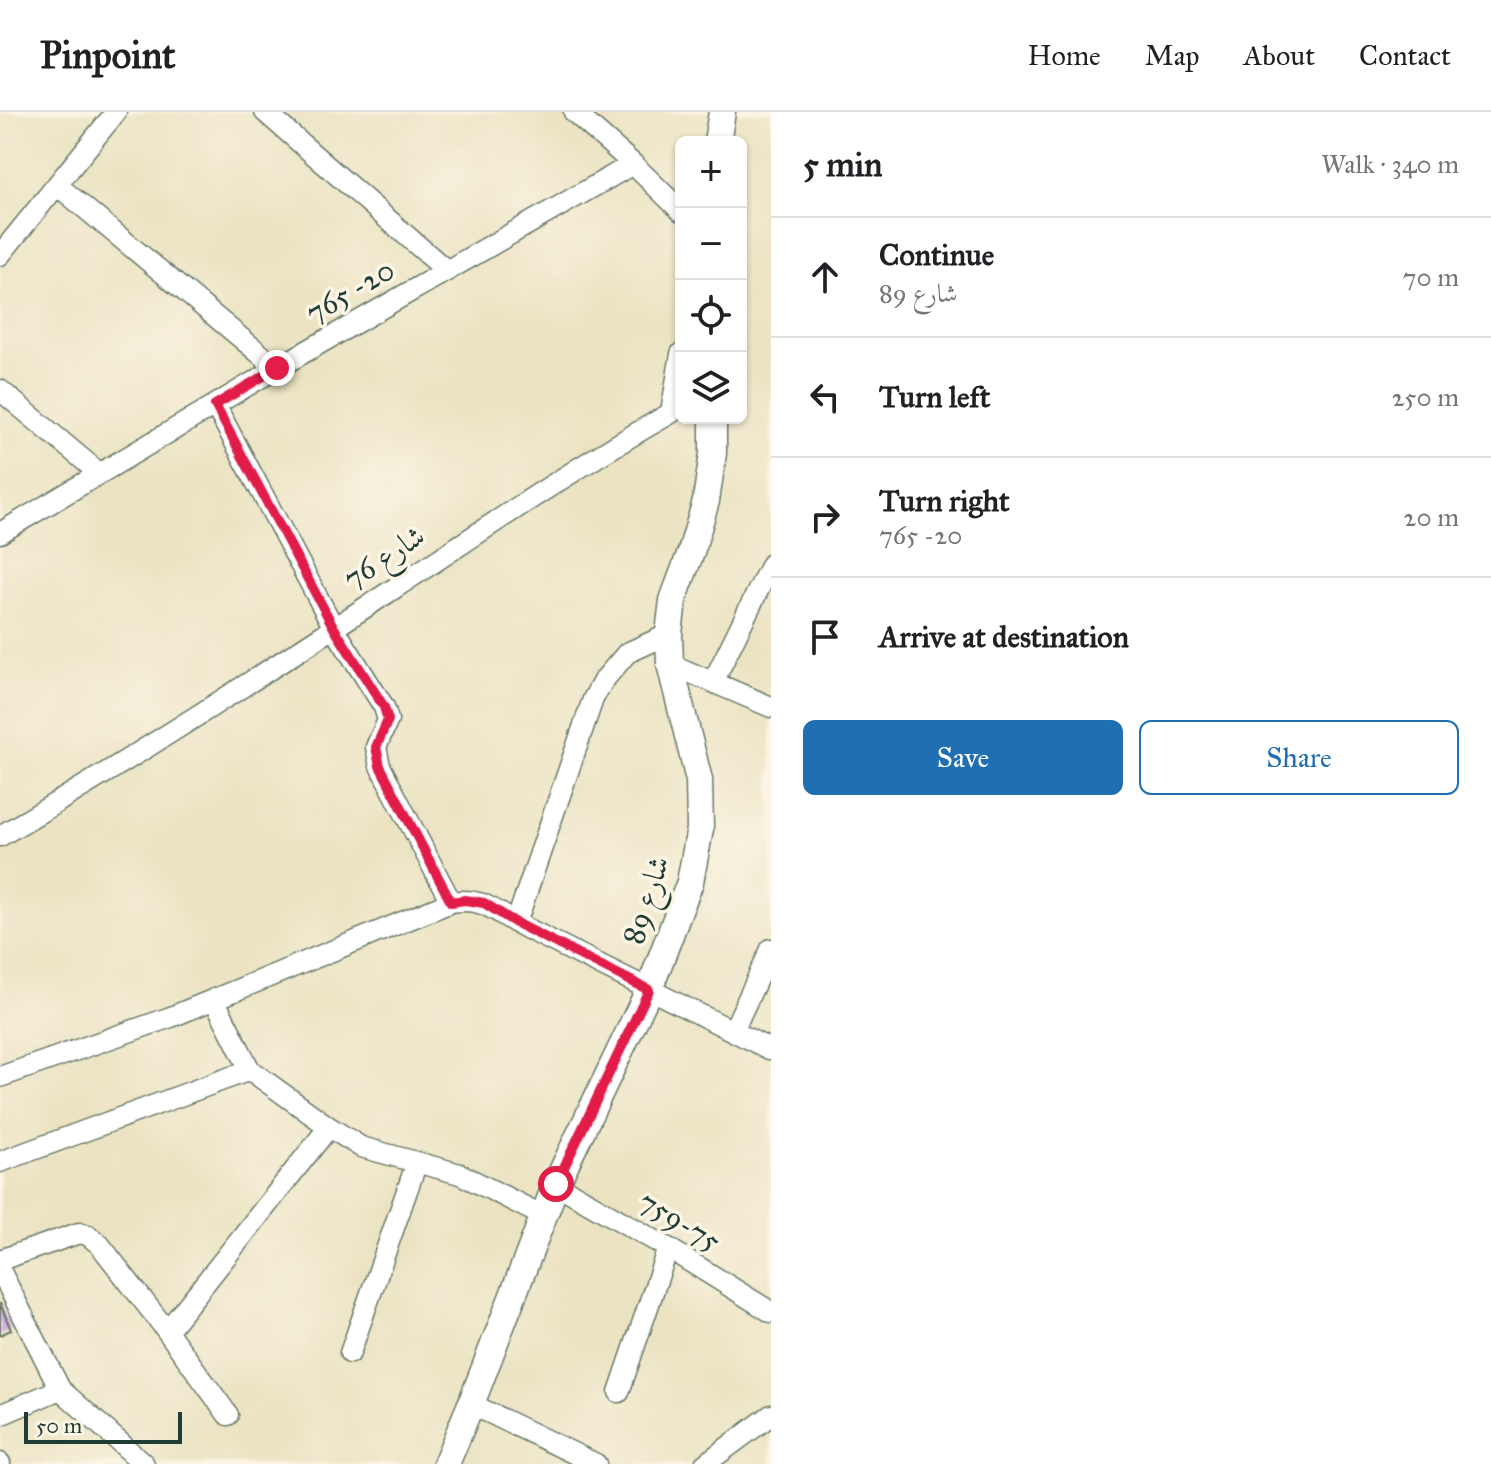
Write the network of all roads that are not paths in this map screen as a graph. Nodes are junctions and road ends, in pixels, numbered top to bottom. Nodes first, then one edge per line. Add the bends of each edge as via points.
1 (116, 112) edge
2 (265, 112) edge
3 (574, 112) edge
4 (722, 112) edge
5 (718, 136) edge
6 (633, 164) junction
7 (57, 185) junction
8 (678, 208) edge
9 (0, 255) edge
10 (447, 271) junction
11 (277, 368) junction
12 (675, 389) edge
13 (0, 390) edge
14 (215, 405) junction
15 (713, 424) edge
16 (99, 473) junction
17 (0, 533) edge
18 (771, 564) edge
19 (334, 628) junction
20 (669, 634) junction
21 (670, 664) junction
22 (713, 682) junction
23 (771, 707) edge
24 (0, 836) edge
25 (451, 902) junction
26 (516, 923) junction
27 (771, 949) edge
28 (649, 990) junction
29 (214, 999) junction
30 (733, 1031) junction
31 (769, 1049) dead end
32 (250, 1070) junction
33 (0, 1077) edge
34 (329, 1127) junction
35 (0, 1162) edge
36 (417, 1162) junction
37 (556, 1184) junction
38 (543, 1216) junction
39 (668, 1248) junction
40 (0, 1260) edge
41 (0, 1270) edge
42 (771, 1312) edge
43 (167, 1331) junction
44 (350, 1353) dead end
45 (60, 1389) junction
46 (619, 1392) dead end
47 (471, 1404) junction
48 (0, 1415) edge
49 (228, 1415) dead end
50 (771, 1415) edge
51 (144, 1464) edge
52 (446, 1464) edge
53 (596, 1464) edge
54 (705, 1464) edge

1 - 7 street
2 - 10 street
3 - 6 street
4 - 5 street
6 - 8 street
6 - 10 street, 765 -20
7 - 9 street
7 - 11 street
10 - 11 street, 765 -20
11 - 14 street, 765 -20
12 - 19 street, شارع 76 via 671,413 596,456
13 - 16 street
14 - 16 street, 765 -20
14 - 19 street
15 - 20 street, شارع 89 via 706,501 673,600
16 - 17 street, 765 -20
18 - 22 street
19 - 24 street, شارع 76
19 - 25 street via 384,707 388,720 376,747 380,766
20 - 21 street, شارع 89
20 - 26 street via 627,653 593,699
21 - 22 street
21 - 28 street, شارع 89 via 699,780 700,829 690,882
22 - 23 street
25 - 26 street via 484,903
25 - 29 street
26 - 28 street
27 - 30 street
28 - 30 street
28 - 37 street, شارع 89
29 - 32 street
29 - 33 street
30 - 31 street
32 - 34 street
32 - 35 street
34 - 36 street via 361,1147
34 - 43 street
36 - 38 street via 460,1174
36 - 44 street
37 - 38 street, شارع 89
37 - 39 street, 759-75
38 - 47 street, شارع 89
39 - 42 street, 759-75
39 - 46 street
40 - 43 street via 79,1233 88,1235
41 - 45 street
43 - 49 street
45 - 48 street
45 - 51 street
47 - 52 street, شارع 89
47 - 53 street
50 - 54 street

